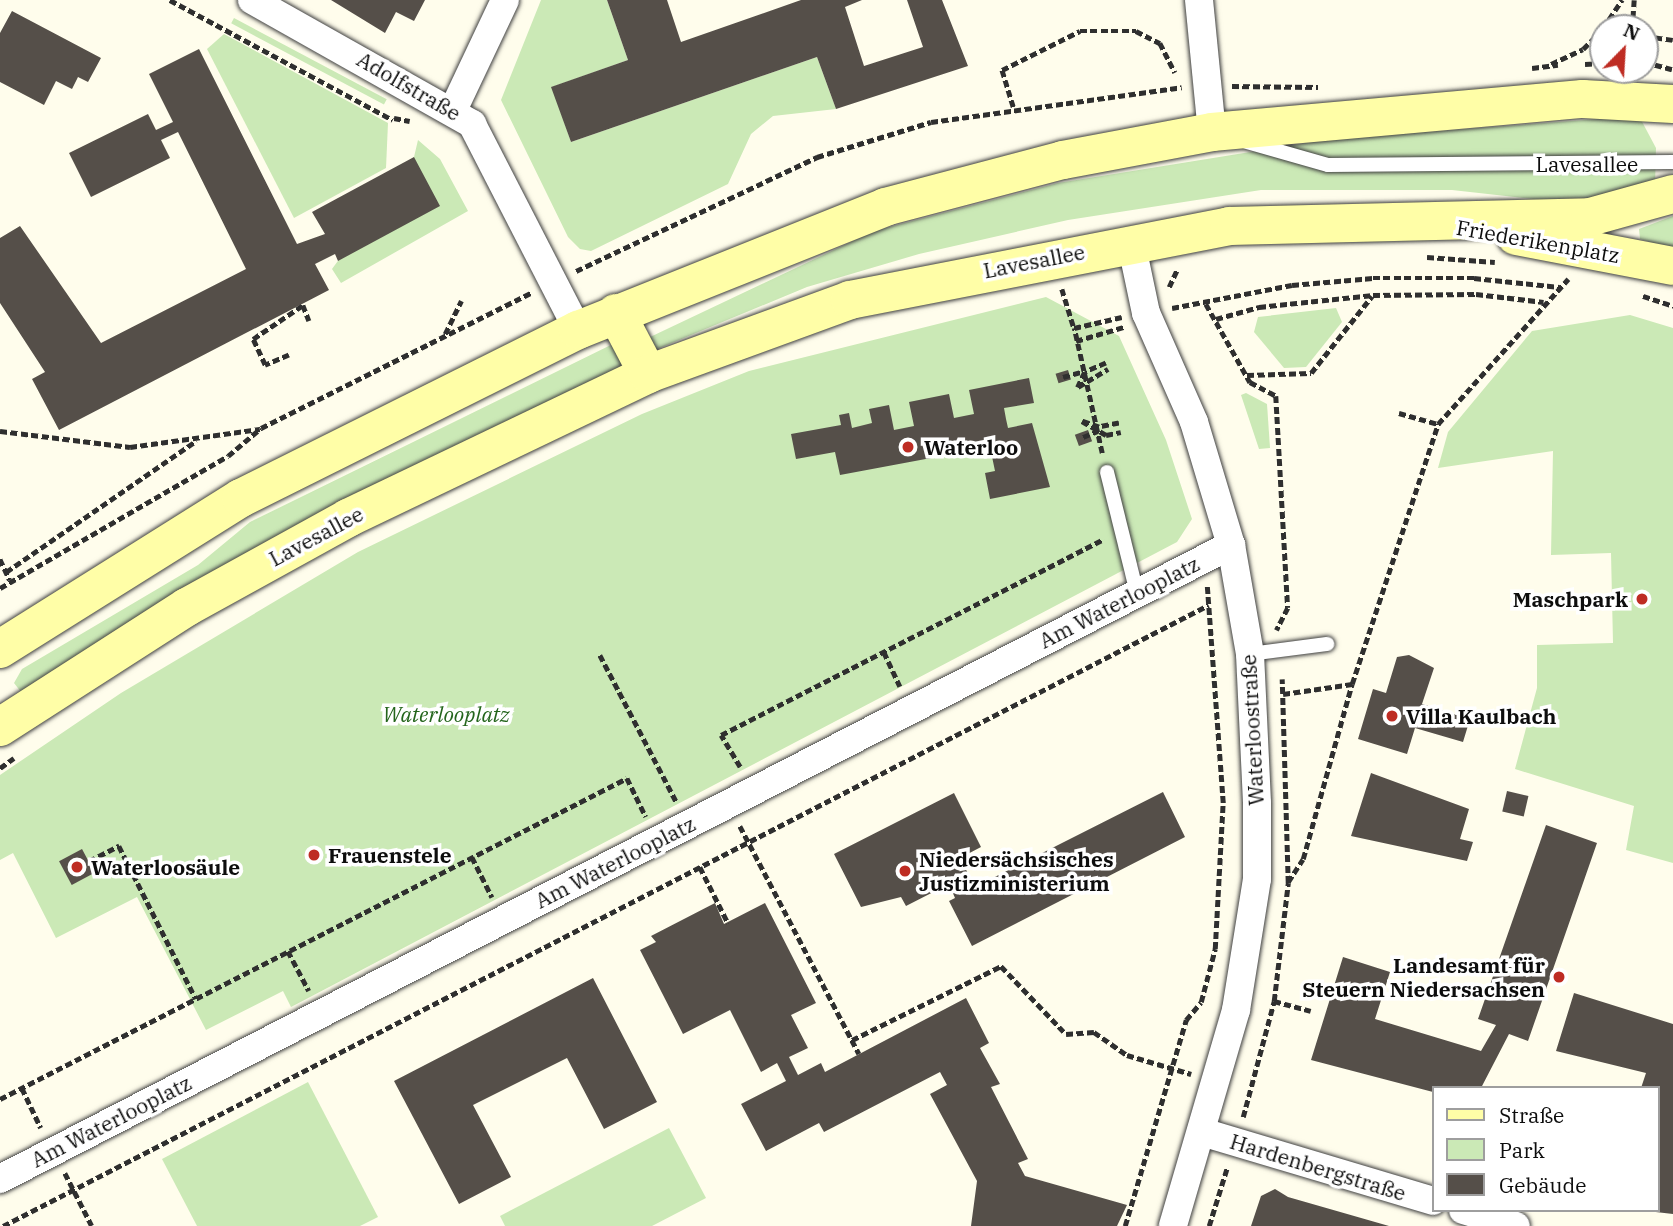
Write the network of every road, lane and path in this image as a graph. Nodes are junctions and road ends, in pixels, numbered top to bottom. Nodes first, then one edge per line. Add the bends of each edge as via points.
1 (170, 0) edge
2 (252, 0) edge
3 (505, 0) edge
4 (1199, 0) edge
5 (1589, 39) edge
6 (1547, 66) dead end
7 (1175, 72) dead end
8 (1673, 104) edge
9 (1013, 107) dead end
10 (454, 108) junction
11 (393, 120) dead end
12 (1212, 132) junction
13 (1673, 162) edge
14 (1673, 194) edge
15 (1434, 222) junction
16 (1418, 256) dead end
17 (1134, 259) junction
18 (1506, 263) dead end
19 (1673, 266) edge
20 (1189, 268) dead end
21 (1558, 273) dead end
22 (1076, 285) dead end
23 (1560, 287) junction
24 (1062, 288) junction
25 (1048, 291) dead end
26 (1373, 295) junction
27 (461, 301) dead end
28 (1545, 302) junction
29 (1206, 304) dead end
30 (616, 313) junction
31 (1216, 319) junction
32 (1135, 320) junction
33 (309, 321) dead end
34 (1074, 328) junction
35 (578, 330) junction
36 (446, 334) dead end
37 (1076, 341) junction
38 (289, 355) dead end
39 (1107, 363) dead end
40 (1094, 367) dead end
41 (1108, 369) dead end
42 (1080, 372) junction
43 (648, 374) junction
44 (1247, 376) junction
45 (1063, 377) dead end
46 (1399, 413) dead end
47 (1119, 423) dead end
48 (1438, 424) junction
49 (1108, 426) dead end
50 (0, 431) edge
51 (1097, 432) junction
52 (1121, 432) dead end
53 (1083, 437) dead end
54 (196, 441) junction
55 (1107, 472) joint
56 (1098, 543) dead end
57 (1231, 545) junction
58 (1204, 558) junction
59 (0, 559) edge
60 (6, 572) junction
61 (10, 580) junction
62 (0, 588) edge
63 (1137, 593) junction
64 (1209, 605) junction
65 (1288, 608) dead end
66 (1327, 644) dead end
67 (0, 649) edge
68 (884, 652) junction
69 (1250, 654) junction
70 (600, 655) dead end
71 (1352, 684) junction
72 (1283, 695) dead end
73 (911, 709) junction
74 (11, 740) edge
75 (0, 768) edge
76 (741, 769) dead end
77 (676, 802) dead end
78 (727, 804) junction
79 (646, 817) dead end
80 (750, 842) junction
81 (472, 857) junction
82 (89, 861) dead end
83 (700, 867) junction
84 (1288, 883) dead end
85 (503, 919) junction
86 (728, 923) dead end
87 (288, 951) junction
88 (197, 999) junction
89 (1274, 1001) dead end
90 (1311, 1011) dead end
91 (320, 1014) junction
92 (852, 1040) junction
93 (859, 1054) dead end
94 (1171, 1069) junction
95 (22, 1088) junction
96 (0, 1099) edge
97 (1202, 1132) junction
98 (53, 1152) junction
99 (0, 1179) edge
100 (76, 1196) dead end
101 (1432, 1201) edge
102 (1470, 1212) edge
103 (2, 1226) edge
104 (92, 1226) edge
105 (1125, 1226) edge
106 (1173, 1226) edge
107 (1516, 1226) edge

1 - 11 path
2 - 10 street, Adolfstraße
3 - 10 street
4 - 12 street
5 - 6 path
7 - 9 path via 1160,43 1136,31 1080,31 1002,70
8 - 12 main road, Lavesallee via 1583,99
10 - 35 street, Adolfstraße via 472,124
12 - 13 lane, Lavesallee via 1328,165
12 - 30 main road, Lavesallee via 1063,160 885,207
14 - 15 main road, Friederikenplatz via 1590,217
15 - 17 main road, Lavesallee via 1302,221
15 - 19 main road, Friederikenplatz
16 - 18 path
17 - 20 path
17 - 32 street, Waterloostraße
17 - 43 main road, Lavesallee via 850,300
21 - 23 path via 1571,276
22 - 24 path
23 - 28 path
23 - 32 path via 1474,278 1373,278 1292,285
24 - 25 path
24 - 34 path
26 - 28 path via 1476,293
26 - 31 path via 1258,307
26 - 44 path via 1311,373
27 - 36 path
28 - 48 path
29 - 31 path
30 - 35 main road, Lavesallee
30 - 43 main road
31 - 44 path
32 - 34 path
32 - 37 path
32 - 57 street, Waterloostraße via 1194,422
33 - 38 path via 303,305 253,339 254,353 265,365
34 - 37 path
35 - 67 main road, Lavesallee via 241,498
37 - 42 path
39 - 41 path via 1085,372 1078,387
40 - 42 path
42 - 45 path
42 - 51 path
43 - 74 main road, Lavesallee via 348,518 187,607
44 - 65 path via 1276,397
46 - 48 path
47 - 52 path via 1099,427 1082,421 1106,435
48 - 71 path
49 - 51 path
50 - 54 path via 130,447
51 - 53 path
51 - 55 path
54 - 60 path
54 - 61 path via 261,429 228,456
55 - 63 lane
56 - 68 path
57 - 58 street, Am Waterlooplatz
57 - 69 street, Waterloostraße
58 - 63 street, Am Waterlooplatz
58 - 64 path
59 - 60 path
60 - 61 path
61 - 62 path
63 - 73 street, Am Waterlooplatz
64 - 80 path
64 - 94 path via 1223,803 1215,949 1201,1002 1186,1020
66 - 69 lane
68 - 73 path
68 - 76 path via 721,735
69 - 97 street, Waterloostraße via 1257,879 1236,1010
70 - 77 path
71 - 72 path
71 - 84 path via 1303,859
73 - 78 street, Am Waterlooplatz
74 - 75 path
78 - 80 path
78 - 85 street, Am Waterlooplatz
79 - 81 path via 626,778
80 - 83 path
80 - 92 path
81 - 85 path
81 - 87 path
82 - 88 path via 119,846
83 - 86 path
83 - 103 path
85 - 91 street, Am Waterlooplatz
87 - 88 path
87 - 91 path
88 - 95 path
89 - 90 path
91 - 98 street, Am Waterlooplatz
92 - 93 path
92 - 94 path via 1001,965 1066,1034 1107,1036 1127,1055
94 - 105 path
95 - 96 path
95 - 98 path
97 - 101 street, Hardenbergstraße
97 - 106 street, Waterloostraße
98 - 99 street, Am Waterlooplatz
100 - 104 path
102 - 107 street

